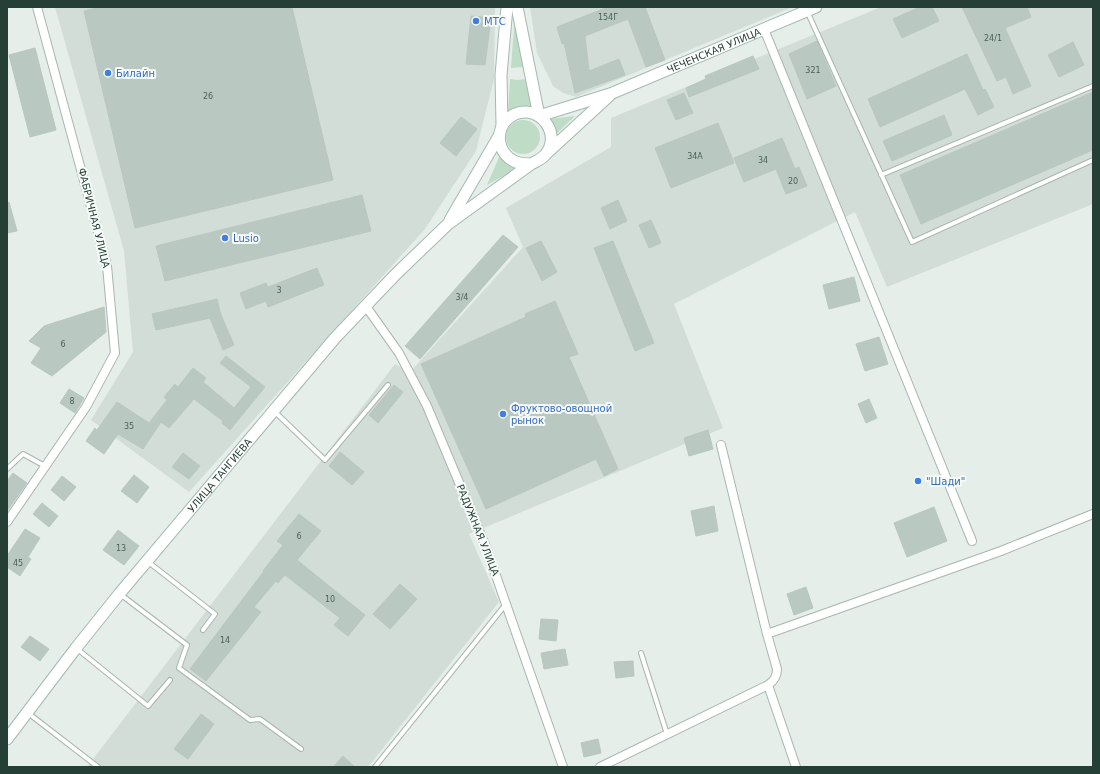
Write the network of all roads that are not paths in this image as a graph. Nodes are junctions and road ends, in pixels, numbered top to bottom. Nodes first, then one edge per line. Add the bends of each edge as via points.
1 (37, 7) edge
2 (507, 7) edge
3 (517, 7) edge
4 (812, 9) edge
5 (764, 29) junction
6 (1093, 86) edge
7 (610, 94) junction
8 (539, 116) junction
9 (501, 131) junction
10 (546, 154) junction
11 (1093, 160) edge
12 (531, 164) junction
13 (881, 175) junction
14 (448, 224) junction
15 (366, 306) junction
16 (388, 385) dead end
17 (274, 411) junction
18 (722, 445) dead end
19 (45, 467) junction
20 (7, 468) edge
21 (1093, 514) edge
22 (7, 522) edge
23 (972, 541) dead end
24 (147, 560) junction
25 (120, 593) junction
26 (506, 604) junction
27 (203, 630) dead end
28 (767, 634) junction
29 (76, 648) junction
30 (641, 653) dead end
31 (170, 680) dead end
32 (768, 685) junction
33 (27, 712) junction
34 (667, 734) junction
35 (7, 739) edge
36 (301, 749) dead end
37 (98, 767) edge
38 (374, 767) edge
39 (563, 767) edge
40 (600, 767) edge
41 (796, 767) edge

1 - 19 street, ФАБРИЧНАЯ УЛИЦА via 107,266 115,353 86,407
2 - 9 main road via 501,75
3 - 8 main road
4 - 5 main road, ЧЕЧЕНСКАЯ УЛИЦА
4 - 13 lane
5 - 7 main road, ЧЕЧЕНСКАЯ УЛИЦА
5 - 23 street
6 - 13 lane
7 - 8 main road, ЧЕЧЕНСКАЯ УЛИЦА
7 - 10 main road, ЧЕЧЕНСКАЯ УЛИЦА
8 - 9 main road via 518,112 506,120
8 - 10 main road via 546,121 552,137
9 - 12 main road via 500,144 508,158 515,162
9 - 14 main road
10 - 12 main road
11 - 13 lane via 912,242
12 - 14 main road
14 - 15 main road, УЛИЦА ТАНГИЕВА
15 - 17 main road, УЛИЦА ТАНГИЕВА
15 - 26 street, РАДУЖНАЯ УЛИЦА via 399,353 427,406 486,547
16 - 17 lane via 325,460
17 - 24 main road, УЛИЦА ТАНГИЕВА
18 - 28 street
19 - 20 lane via 23,454
19 - 22 street, ФАБРИЧНАЯ УЛИЦА
21 - 28 street via 1001,551
24 - 25 main road, УЛИЦА ТАНГИЕВА
24 - 27 lane via 215,614
25 - 29 main road, УЛИЦА ТАНГИЕВА
25 - 36 lane via 187,645 178,668 250,720 260,718
26 - 38 lane
26 - 39 street, РАДУЖНАЯ УЛИЦА
28 - 32 street via 777,669 777,674
29 - 31 lane via 148,706
29 - 33 main road, УЛИЦА ТАНГИЕВА
30 - 34 lane
32 - 34 street
32 - 41 street
33 - 35 main road, УЛИЦА ТАНГИЕВА
33 - 37 lane
34 - 40 street

